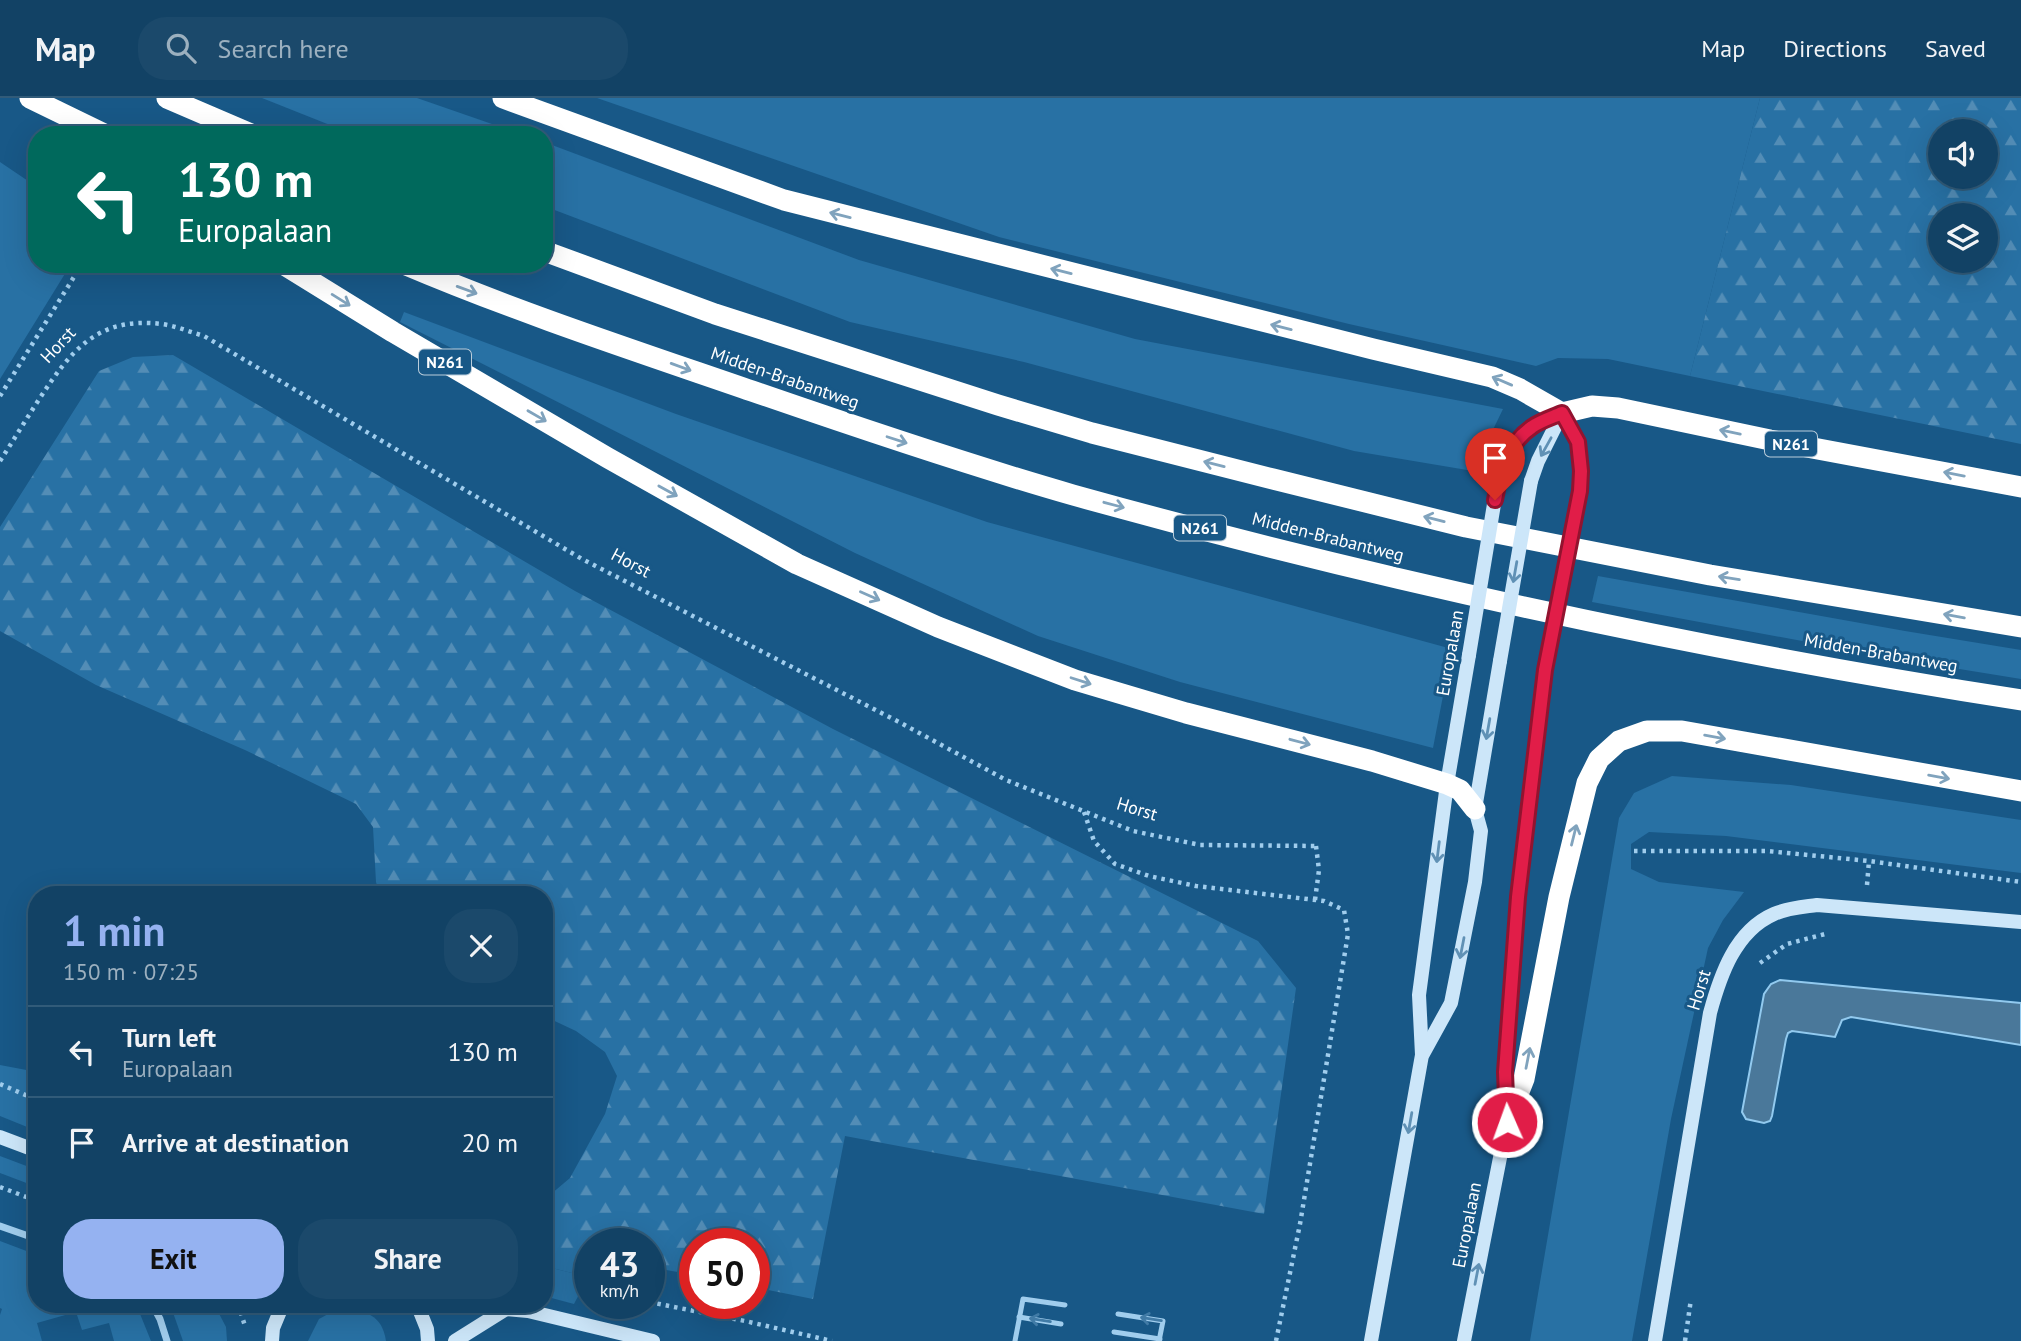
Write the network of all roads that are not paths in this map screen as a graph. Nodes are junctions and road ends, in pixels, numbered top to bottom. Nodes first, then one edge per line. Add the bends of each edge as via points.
1 (30, 98) edge
2 (167, 98) edge
3 (503, 98) edge
4 (88, 126) edge
5 (232, 126) edge
6 (553, 254) edge
7 (298, 273) edge
8 (425, 273) edge
9 (1562, 413) junction
10 (2021, 487) edge
11 (2021, 627) edge
12 (2021, 700) edge
13 (1447, 784) junction
14 (2021, 791) edge
15 (1475, 809) junction
16 (2021, 922) edge
17 (1422, 1055) junction
18 (1507, 1122) junction
19 (0, 1137) edge
20 (28, 1148) edge
21 (0, 1226) edge
22 (28, 1236) edge
23 (1065, 1305) dead end
24 (157, 1313) edge
25 (279, 1313) edge
26 (421, 1313) edge
27 (498, 1313) edge
28 (536, 1313) edge
29 (1118, 1314) dead end
30 (1019, 1317) junction
31 (1061, 1324) dead end
32 (1114, 1332) dead end
33 (1159, 1340) edge
34 (167, 1341) edge
35 (272, 1341) edge
36 (428, 1341) edge
37 (455, 1341) edge
38 (653, 1341) edge
39 (1016, 1341) edge
40 (1371, 1341) edge
41 (1464, 1341) edge
42 (1655, 1341) edge

1 - 4 highway
2 - 5 highway
9 -> 3 highway via 1492,377 783,200
11 -> 6 highway via 1710,575 1479,530 1273,479 998,405 715,314
7 -> 13 highway, N261 via 596,451 797,564 938,627 1075,680
8 -> 12 highway, Midden-Brabantweg / N261 via 691,370 1073,495 1533,610 1700,645
10 -> 9 highway, N261 via 1618,408 1592,406
9 - 13 main road, Europalaan, bridge via 1533,426 1514,443 1499,474
9 -> 15 main road, Europalaan, bridge via 1531,481
9 - 18 main road, Europalaan, bridge via 1578,442 1580,491 1545,670 1518,897 1505,1072
13 - 15 highway via 1460,790
13 -> 17 main road, Europalaan via 1419,995
18 -> 14 highway via 1524,1079 1559,897 1587,783 1599,759 1619,741 1647,731 1682,731
15 -> 17 main road, Europalaan via 1481,831 1475,882 1451,1003
16 - 42 main road, Horst via 1817,905 1773,914 1753,928 1720,978 1710,1013
17 -> 40 main road, Europalaan
41 -> 18 main road, Europalaan
19 - 20 main road
21 - 22 street
23 - 30 lane via 1023,1299
24 - 34 street
25 - 35 main road
26 - 36 main road
27 - 37 main road
28 - 38 main road
33 -> 29 lane via 1163,1321
31 -> 30 lane
30 - 39 lane
32 - 33 lane

